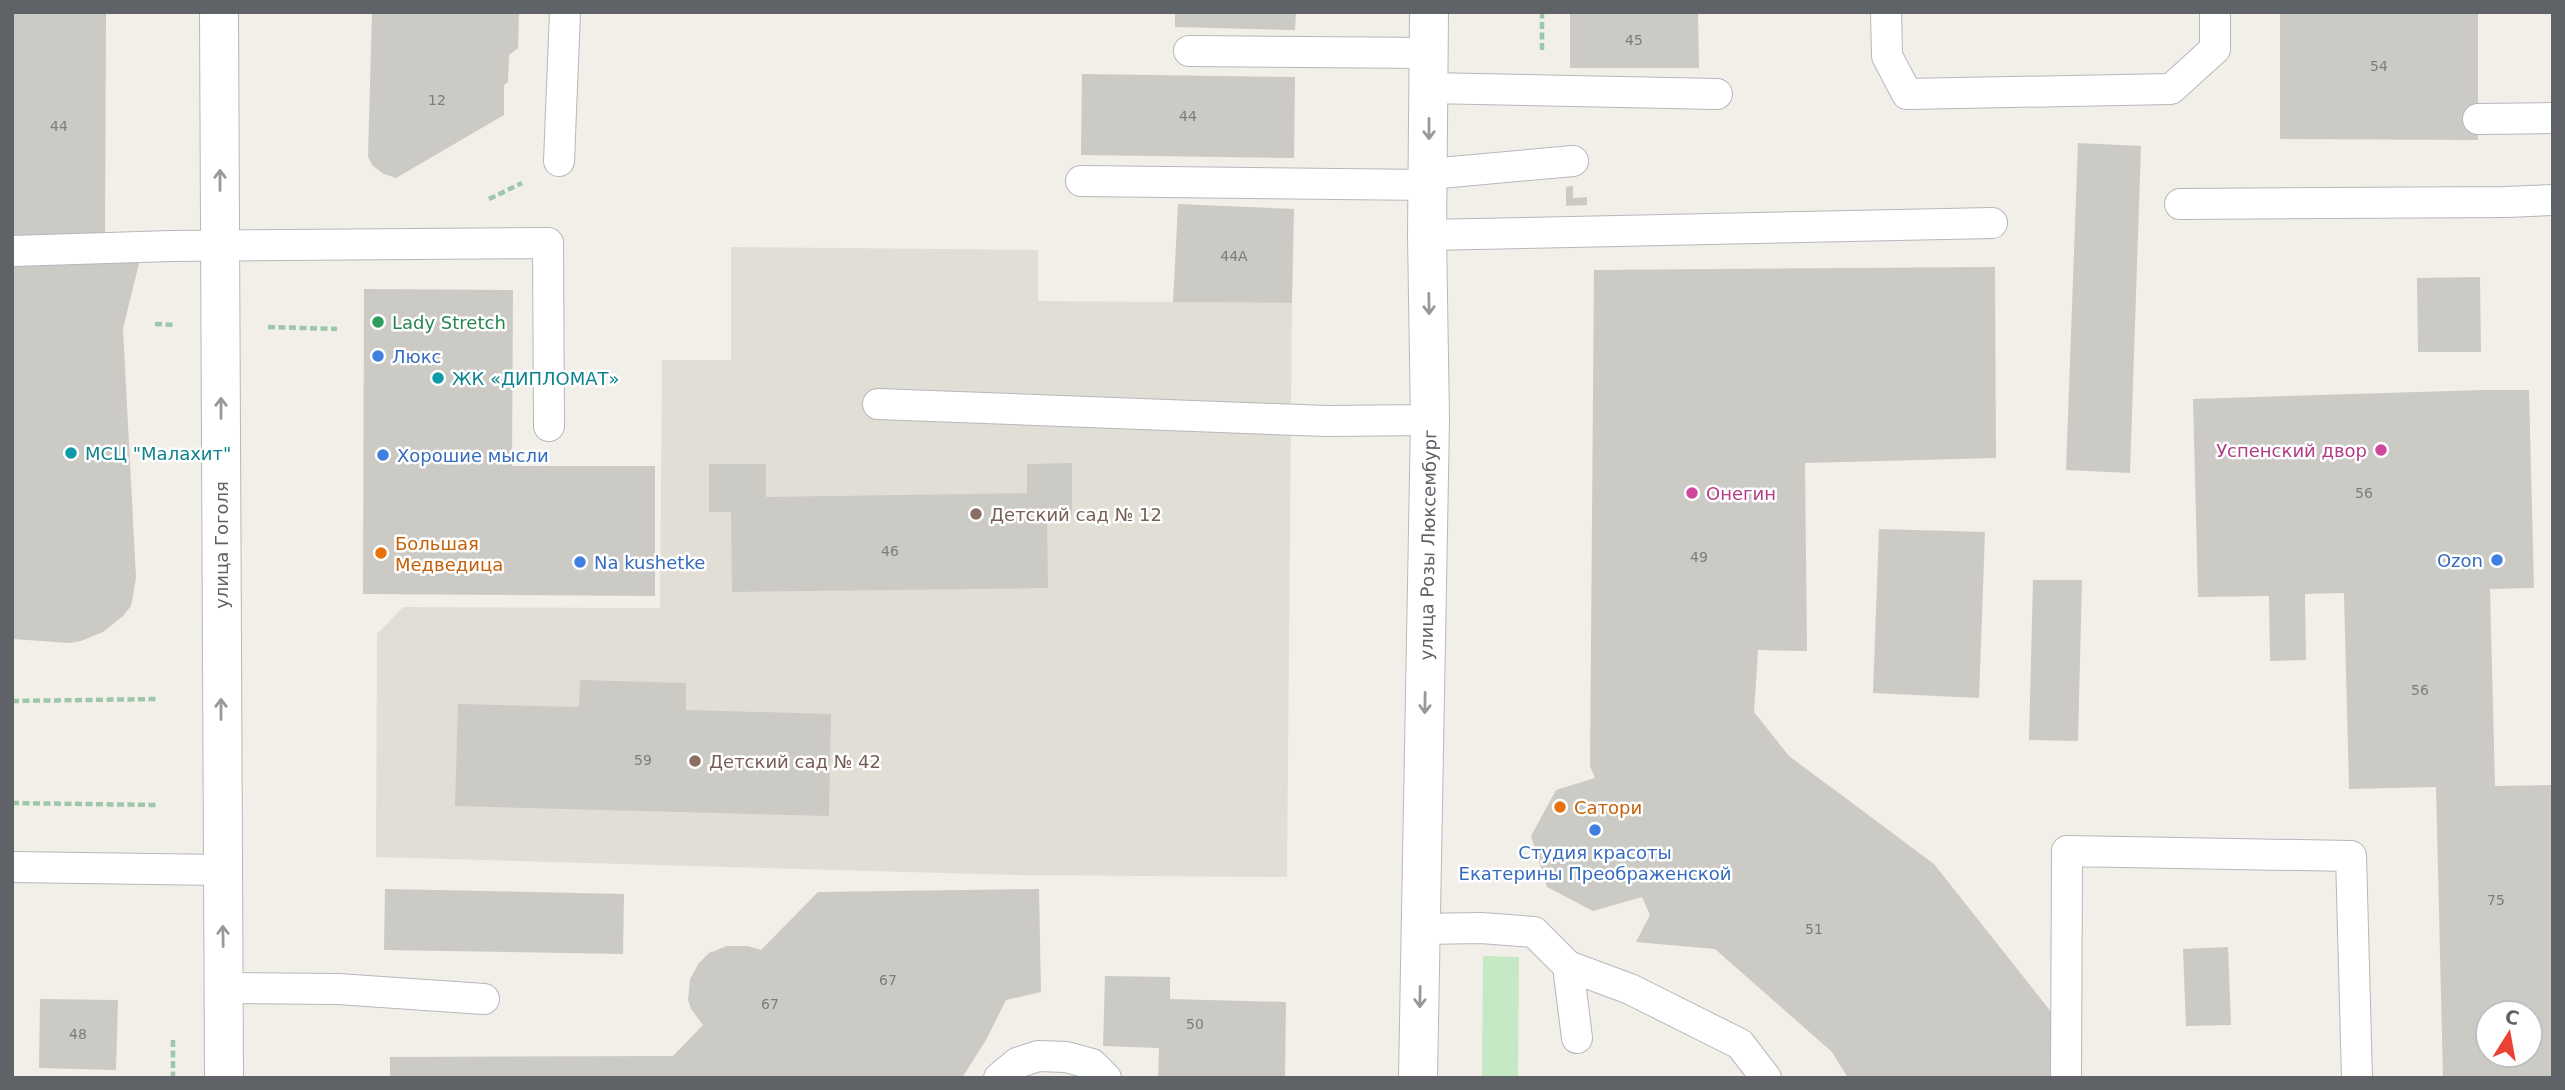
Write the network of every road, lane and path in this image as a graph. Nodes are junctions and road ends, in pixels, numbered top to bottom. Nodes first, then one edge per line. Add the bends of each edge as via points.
1 (219, 12) edge
2 (565, 12) edge
3 (1429, 12) edge
4 (1886, 12) edge
5 (2215, 12) edge
6 (1189, 51) dead end
7 (1429, 71) junction
8 (1717, 94) dead end
9 (2553, 118) edge
10 (2478, 120) dead end
11 (559, 161) dead end
12 (1573, 161) dead end
13 (1429, 179) junction
14 (1081, 181) dead end
15 (2553, 200) edge
16 (2180, 204) dead end
17 (1992, 223) dead end
18 (1427, 235) junction
19 (220, 246) junction
20 (12, 251) edge
21 (878, 404) dead end
22 (1430, 420) junction
23 (549, 426) dead end
24 (157, 699) dead end
25 (12, 701) edge
26 (12, 803) edge
27 (157, 805) dead end
28 (12, 867) edge
29 (222, 870) junction
30 (1421, 929) junction
31 (1568, 966) junction
32 (223, 988) junction
33 (484, 999) dead end
34 (1577, 1038) dead end
35 (224, 1078) edge
36 (999, 1078) edge
37 (1107, 1078) edge
38 (1418, 1078) edge
39 (1766, 1078) edge
40 (2066, 1078) edge
41 (2357, 1078) edge

19 -> 1 street, улица Гоголя
2 - 11 lane
3 - 7 street, улица Розы Люксембург
4 - 5 lane via 1887,56 1907,94 2171,89 2215,49
6 - 7 lane
7 - 8 lane
7 -> 13 street, улица Розы Люксембург
9 - 10 lane
12 - 13 lane
13 - 14 lane
13 - 18 street, улица Розы Люксембург
15 - 16 lane
17 - 18 lane
18 -> 22 street, улица Розы Люксембург
19 - 20 lane
19 - 23 lane via 548,243
29 -> 19 street, улица Гоголя
21 - 22 lane via 1326,421
22 -> 30 street, улица Розы Люксембург
24 - 25 path
26 - 27 path
28 - 29 lane
32 -> 29 street, улица Гоголя
30 - 31 lane via 1534,932
30 -> 38 street, улица Розы Люксембург
31 - 34 lane
31 - 39 lane via 1630,989 1740,1044
32 - 33 lane via 338,989
32 - 35 street, улица Гоголя
36 - 37 lane via 1017,1063 1038,1056 1093,1064
40 - 41 lane via 2067,850 2351,856

